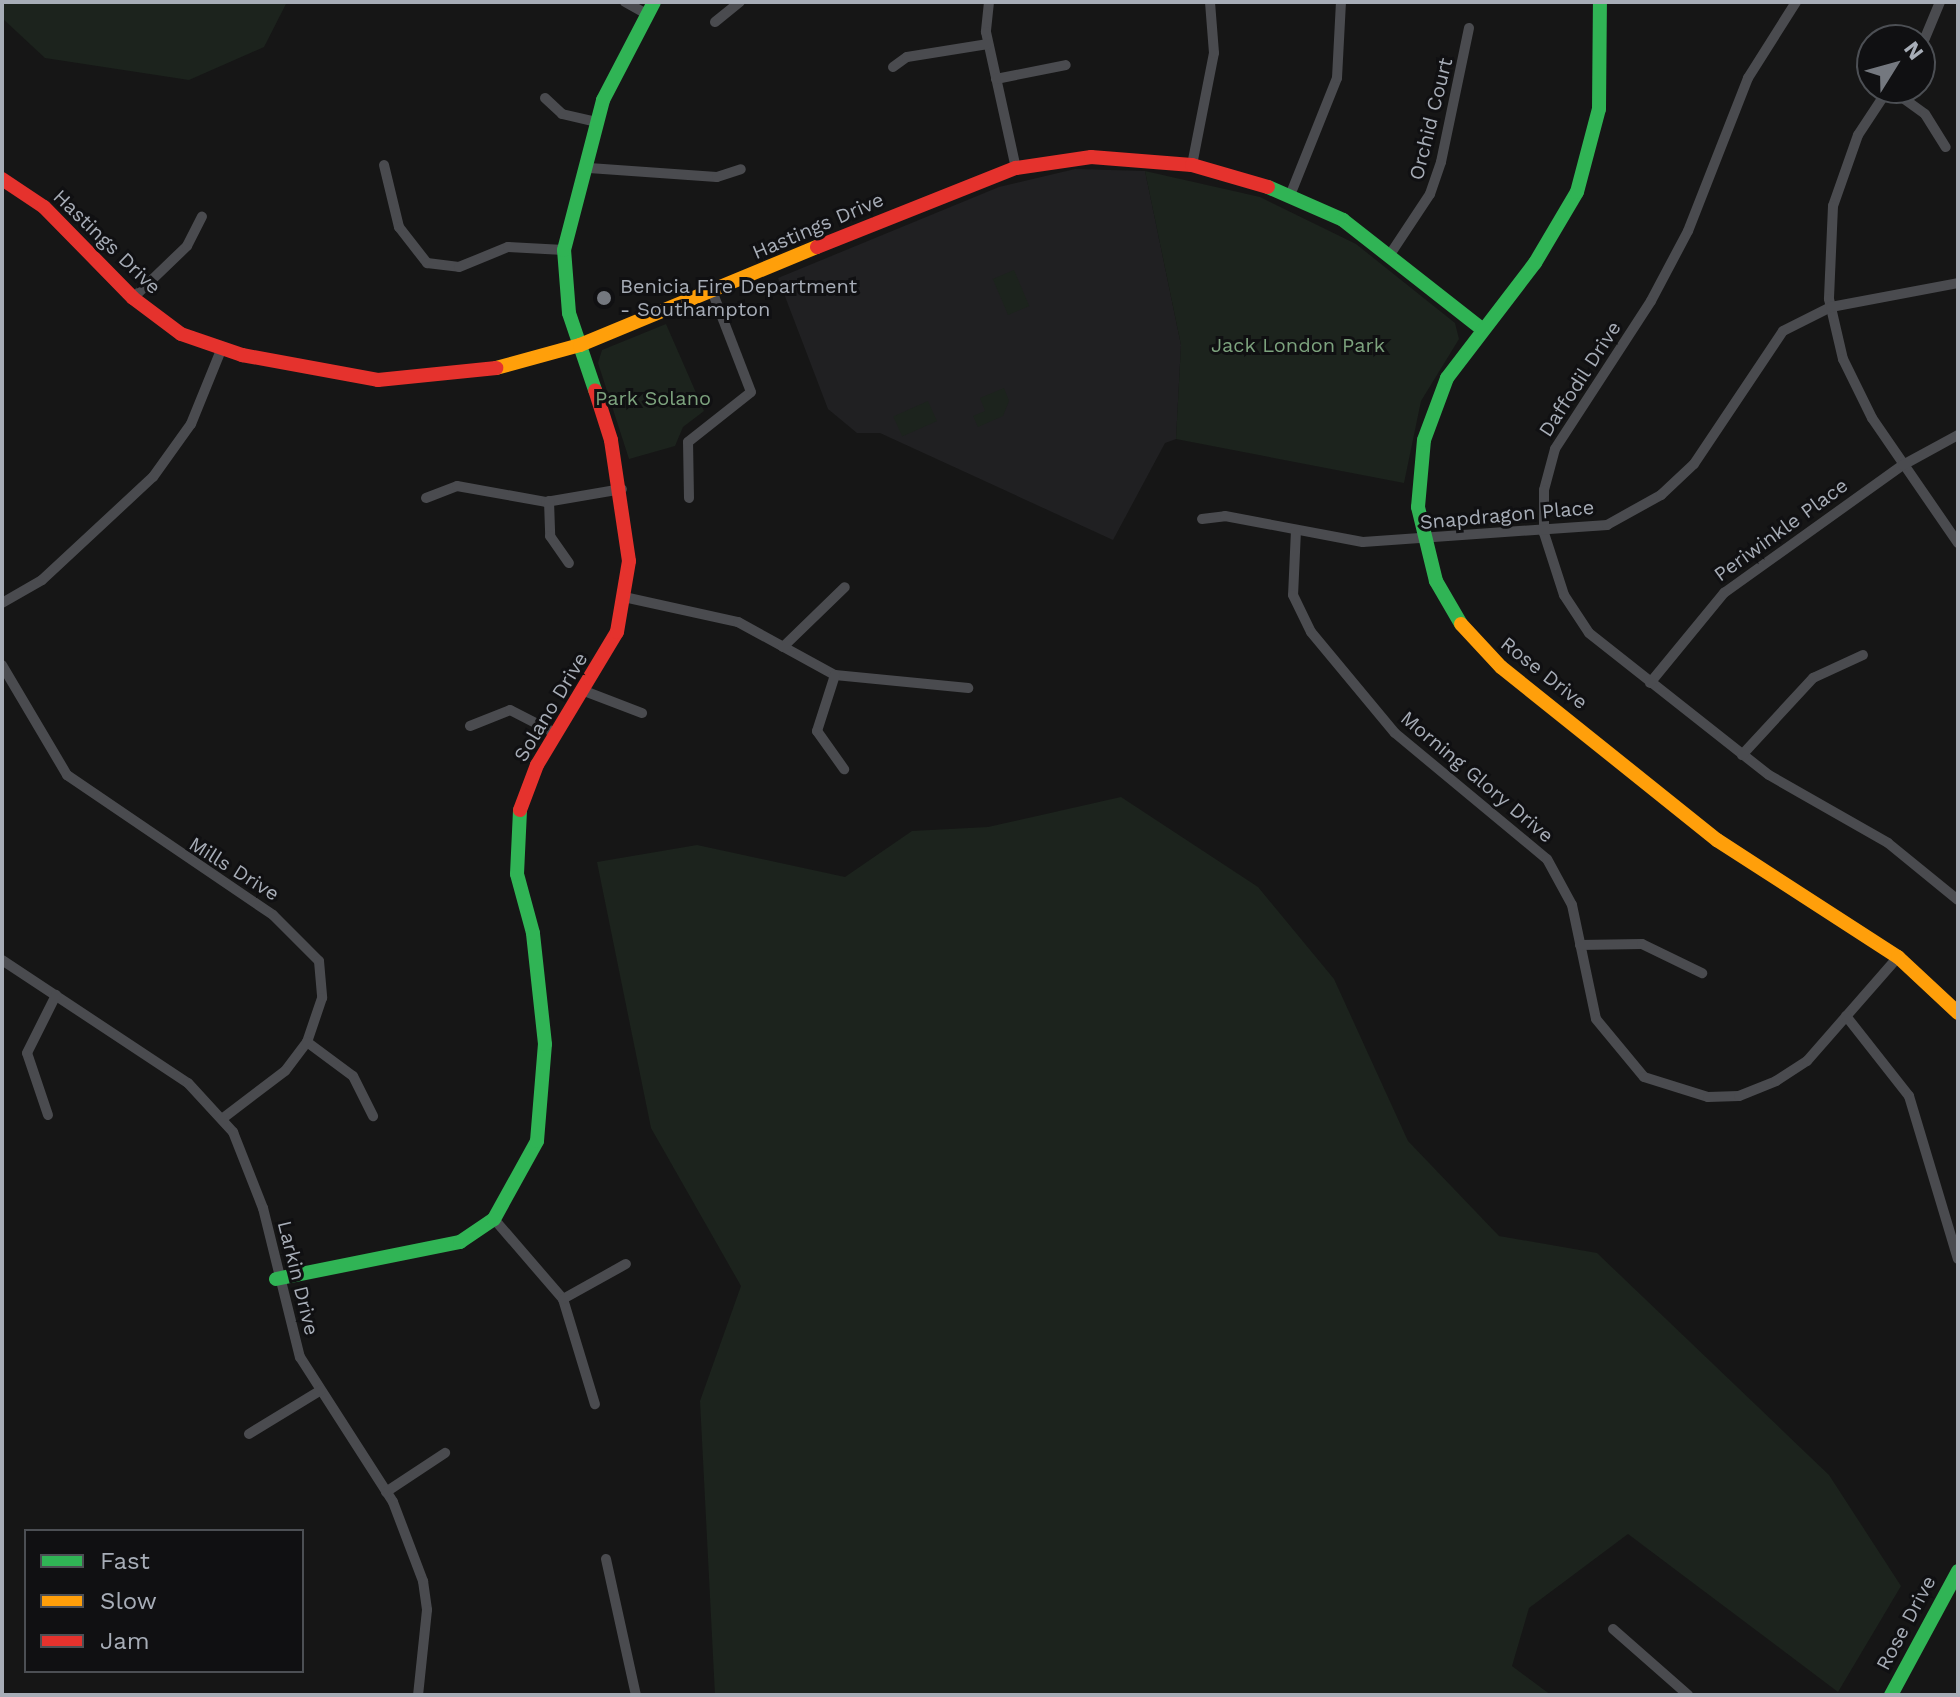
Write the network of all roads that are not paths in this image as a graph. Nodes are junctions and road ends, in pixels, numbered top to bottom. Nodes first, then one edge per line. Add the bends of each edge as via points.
1 (625, 2) edge
2 (740, 2) edge
3 (989, 2) edge
4 (1210, 2) edge
5 (1341, 2) edge
6 (1600, 2) edge
7 (1796, 2) edge
8 (1940, 2) edge
9 (651, 8) edge
10 (715, 22) dead end
11 (1931, 24) edge
12 (1469, 28) dead end
13 (988, 44) junction
14 (1066, 65) dead end
15 (893, 67) dead end
16 (996, 79) junction
17 (545, 98) dead end
18 (1878, 104) edge
19 (1908, 104) edge
20 (596, 122) junction
21 (1946, 147) dead end
22 (384, 165) dead end
23 (1192, 165) junction
24 (589, 168) junction
25 (1016, 168) junction
26 (741, 169) dead end
27 (2, 179) edge
28 (1291, 193) junction
29 (202, 217) dead end
30 (564, 250) junction
31 (1389, 256) junction
32 (1958, 283) edge
33 (712, 291) junction
34 (133, 298) junction
35 (1831, 307) junction
36 (1482, 329) junction
37 (580, 345) junction
38 (221, 350) junction
39 (1958, 435) edge
40 (1903, 465) junction
41 (622, 489) junction
42 (426, 498) dead end
43 (689, 498) dead end
44 (549, 501) junction
45 (1202, 519) dead end
46 (1296, 530) junction
47 (1544, 533) junction
48 (1423, 540) junction
49 (1958, 543) edge
50 (569, 563) dead end
51 (845, 587) dead end
52 (624, 597) junction
53 (2, 603) edge
54 (783, 647) junction
55 (1863, 655) dead end
56 (2, 665) edge
57 (835, 675) junction
58 (1650, 683) junction
59 (968, 688) dead end
60 (587, 692) junction
61 (642, 713) dead end
62 (470, 726) dead end
63 (555, 733) junction
64 (1742, 755) junction
65 (844, 769) dead end
66 (1958, 900) edge
67 (1580, 945) junction
68 (1898, 957) junction
69 (2, 960) edge
70 (1702, 973) dead end
71 (56, 995) junction
72 (1958, 1013) edge
73 (1846, 1016) junction
74 (307, 1042) junction
75 (48, 1115) dead end
76 (373, 1116) dead end
77 (223, 1118) junction
78 (494, 1219) junction
79 (1958, 1259) edge
80 (626, 1264) dead end
81 (276, 1279) junction
82 (563, 1299) junction
83 (321, 1390) junction
84 (595, 1404) dead end
85 (249, 1434) dead end
86 (445, 1453) dead end
87 (386, 1492) junction
88 (606, 1559) dead end
89 (1958, 1571) edge
90 (1613, 1629) dead end
91 (418, 1695) edge
92 (636, 1695) edge
93 (1688, 1695) edge
94 (1891, 1695) edge

1 - 9 street
2 - 10 street
3 - 13 street
4 - 23 street via 1214,53
5 - 28 street via 1337,78
6 - 36 street, Rose Drive via 1599,109 1586,168 1554,235
7 - 47 street, Daffodil Drive via 1748,78 1688,231 1651,301 1555,449 1544,490
8 - 11 street
9 - 20 street, Solano Drive
12 - 31 street, Orchid Court via 1430,194
13 - 15 street via 907,57
13 - 16 street
14 - 16 street
16 - 25 street
17 - 20 street via 562,114
18 - 35 street via 1858,135 1833,206
19 - 21 street via 1940,130
20 - 24 street, Solano Drive
22 - 30 street via 399,227 427,263 459,267 508,247
23 - 25 street, Hastings Drive via 1091,157
23 - 28 street, Hastings Drive
24 - 26 street via 717,177
24 - 30 street, Solano Drive
25 - 33 street, Hastings Drive
27 - 34 street, Hastings Drive via 44,207
28 - 31 street, Hastings Drive
29 - 34 street via 187,246
30 - 37 street, Solano Drive via 564,290
31 - 36 street, Hastings Drive
32 - 35 street, Snapdragon Place
33 - 37 street, Hastings Drive
33 - 43 street via 751,392 688,442
34 - 38 street, Hastings Drive via 181,334
35 - 40 street via 1843,359
35 - 47 street, Snapdragon Place via 1769,344 1694,464 1661,495 1607,525
36 - 48 street, Rose Drive via 1447,378 1424,440 1417,483
37 - 38 street, Hastings Drive via 420,380 378,380
37 - 41 street, Solano Drive
38 - 53 street via 191,424 153,477 42,580
39 - 40 street, Periwinkle Place
40 - 49 street
40 - 58 street, Periwinkle Place via 1724,593
41 - 44 street
41 - 52 street, Solano Drive via 629,524
42 - 44 street via 457,486
44 - 50 street via 550,536
45 - 46 street, Snapdragon Place
46 - 48 street, Snapdragon Place via 1363,542
46 - 67 street, Morning Glory Drive via 1293,595 1311,632 1395,733 1547,859 1572,905
47 - 48 street, Snapdragon Place
47 - 58 street, Daffodil Drive via 1577,618
48 - 68 street, Rose Drive via 1444,599 1501,667 1706,832
51 - 54 street
52 - 54 street via 712,614
52 - 60 street, Solano Drive via 617,632
54 - 57 street
55 - 64 street via 1813,678
56 - 74 street, Mills Drive via 55,762 92,798 305,943 319,961 322,985
57 - 59 street
57 - 65 street via 817,731
58 - 64 street, Daffodil Drive
60 - 61 street
60 - 63 street, Solano Drive
62 - 63 street via 510,710
63 - 78 street, Solano Drive via 526,790 516,838 539,978 544,1111 537,1141
64 - 66 street, Daffodil Drive via 1888,843
67 - 70 street via 1642,944
67 - 73 street, Morning Glory Drive via 1584,986 1609,1041 1644,1077 1674,1090 1739,1096 1765,1086 1807,1061
68 - 72 street, Rose Drive
68 - 73 street, Morning Glory Drive
69 - 71 street, Larkin Drive
71 - 75 street via 27,1053
71 - 77 street, Larkin Drive via 188,1083
73 - 79 street via 1909,1096
74 - 76 street via 353,1076
74 - 77 street, Mills Drive via 285,1071
77 - 81 street, Larkin Drive via 255,1184
78 - 81 street via 436,1250
78 - 82 street
80 - 82 street
81 - 83 street, Larkin Drive via 300,1357
82 - 84 street
83 - 85 street
83 - 87 street, Larkin Drive
86 - 87 street
87 - 91 street, Larkin Drive via 423,1581 427,1610
88 - 92 street
89 - 94 street, Rose Drive
90 - 93 street

